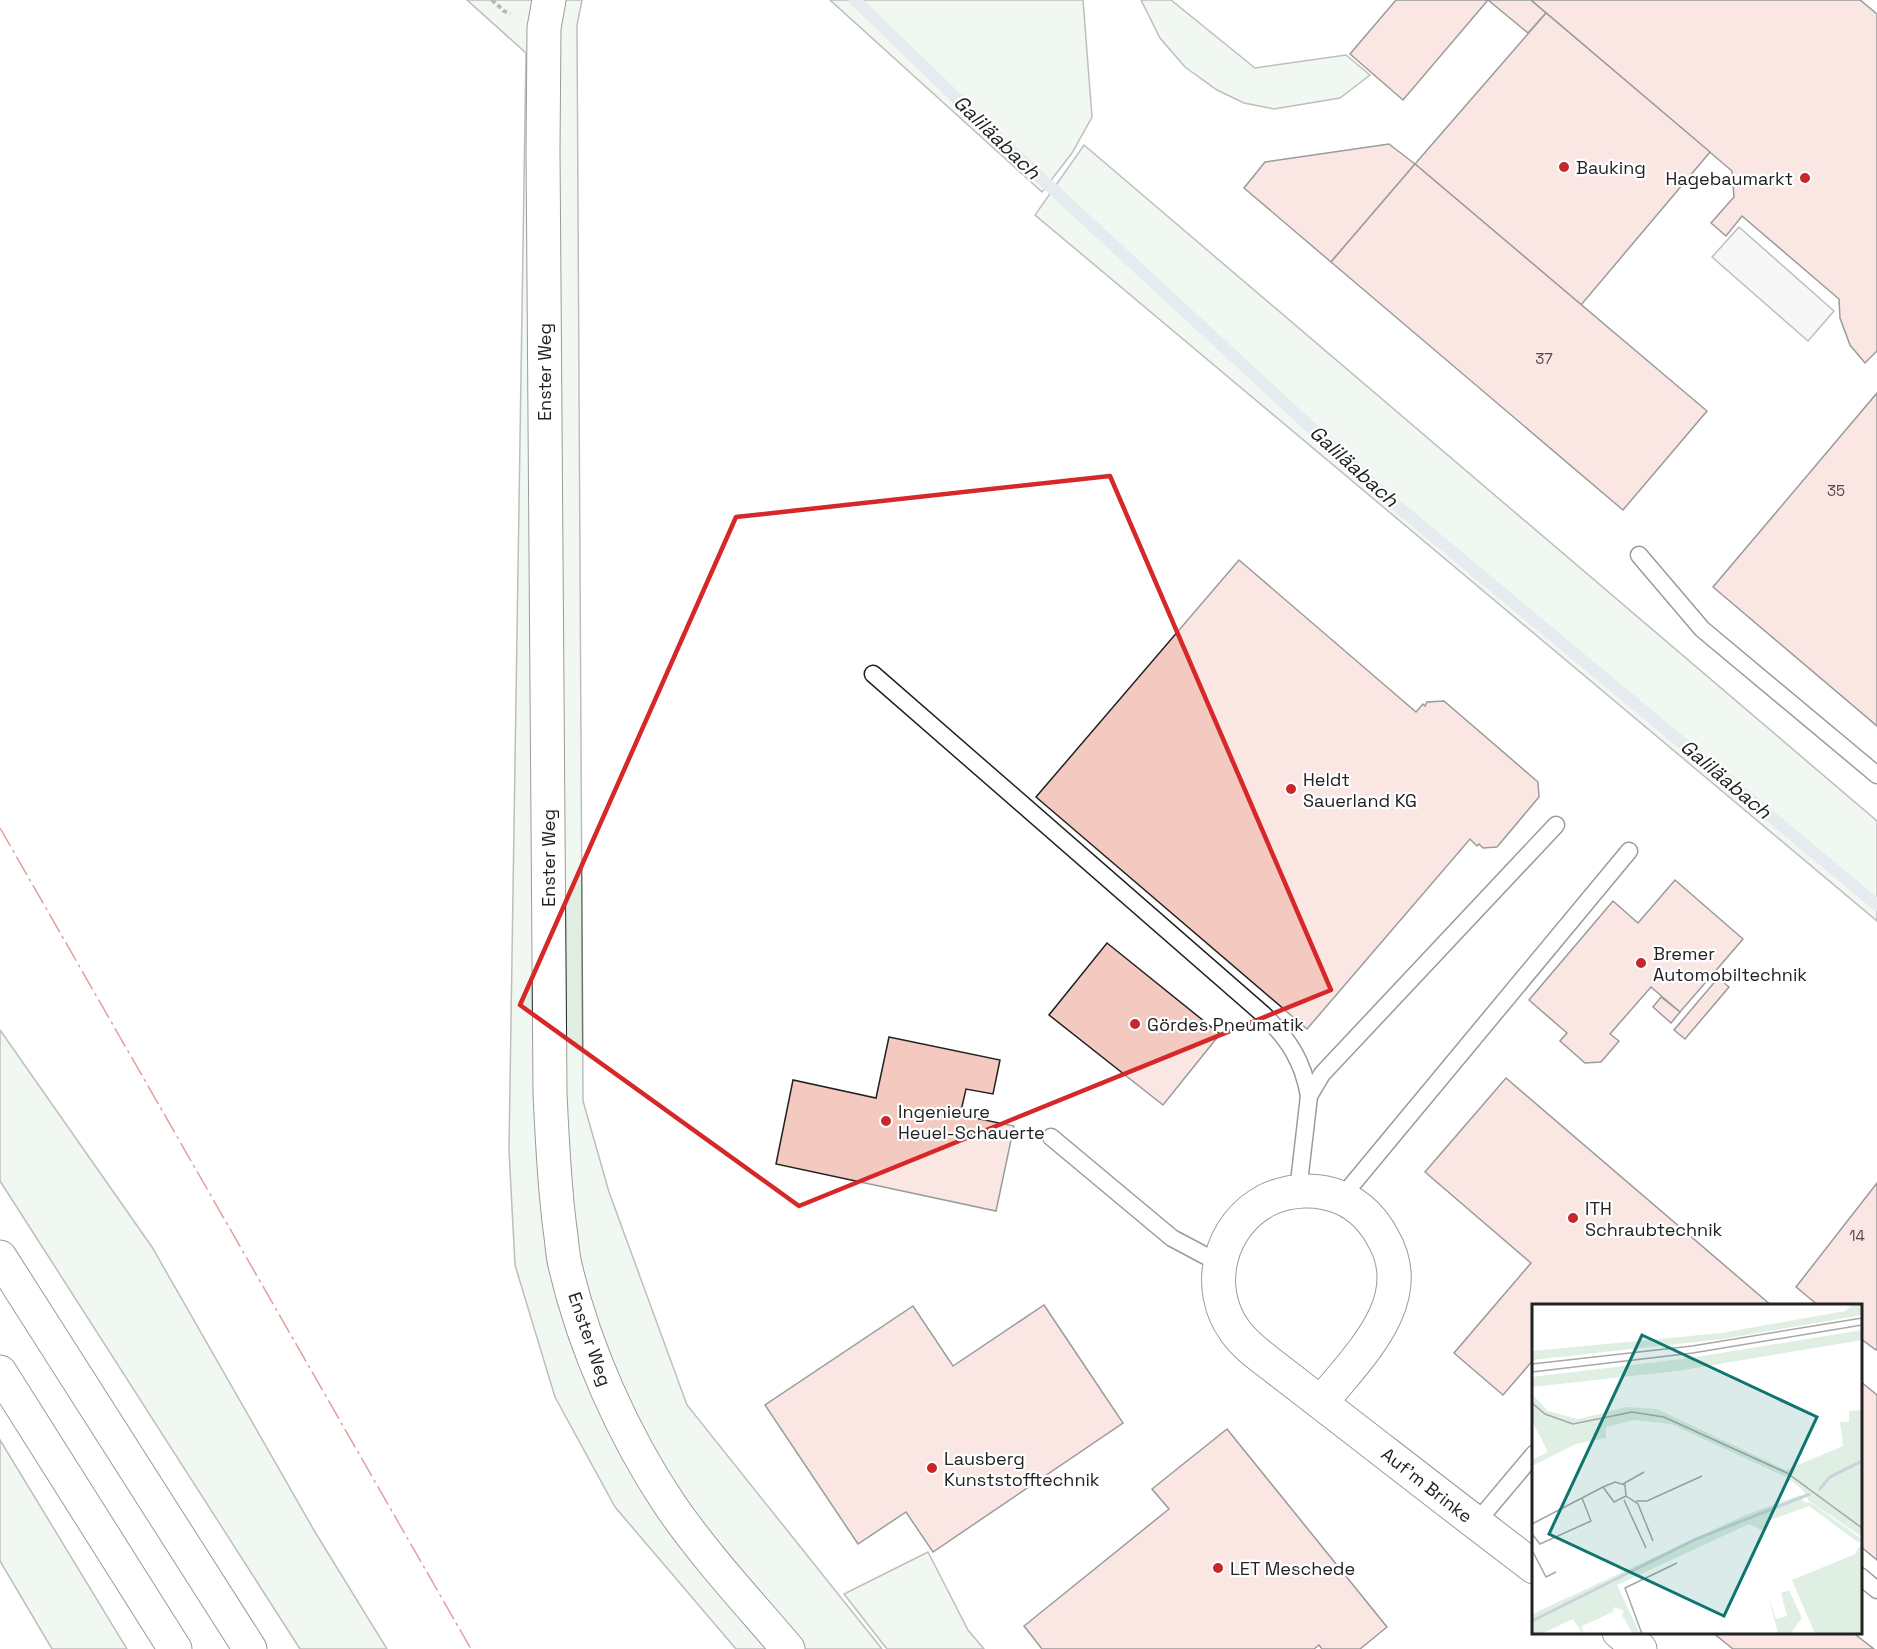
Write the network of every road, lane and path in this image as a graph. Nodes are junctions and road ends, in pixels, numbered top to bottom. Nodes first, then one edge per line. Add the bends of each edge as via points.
1 (549, 0) edge
2 (1639, 555) dead end
3 (873, 674) dead end
4 (1877, 775) edge
5 (1556, 825) dead end
6 (1629, 850) dead end
7 (1309, 1096) junction
8 (1051, 1137) dead end
9 (1298, 1191) junction
10 (1341, 1198) junction
11 (0, 1257) edge
12 (1219, 1263) junction
13 (0, 1372) edge
14 (1321, 1403) junction
15 (1532, 1455) edge
16 (1476, 1523) junction
17 (1532, 1566) edge
18 (1862, 1578) edge
19 (1877, 1590) edge
20 (1621, 1634) edge
21 (175, 1649) edge
22 (250, 1649) edge
23 (788, 1649) edge
24 (1640, 1649) edge

1 - 23 main road, Enster Weg via 544,28 543,150 550,1093 555,1186 565,1264 586,1336 634,1446 707,1555
2 - 4 lane via 1702,629
3 - 7 lane via 1264,1015 1282,1033 1302,1066
5 - 7 lane via 1322,1074
6 - 10 lane
7 - 9 lane
8 - 12 lane via 1172,1238
9 - 10 main road, Auf'm Brinke via 1320,1191
9 - 12 main road, Auf'm Brinke via 1276,1196 1240,1220 1226,1240
10 - 14 main road, Auf'm Brinke via 1376,1225 1394,1266 1394,1288 1379,1330
11 - 22 main road
12 - 14 main road, Auf'm Brinke via 1218,1287 1235,1331
13 - 21 main road
14 - 16 main road, Auf'm Brinke
15 - 16 lane
16 - 17 main road, Auf'm Brinke
18 - 19 lane
20 - 24 main road

